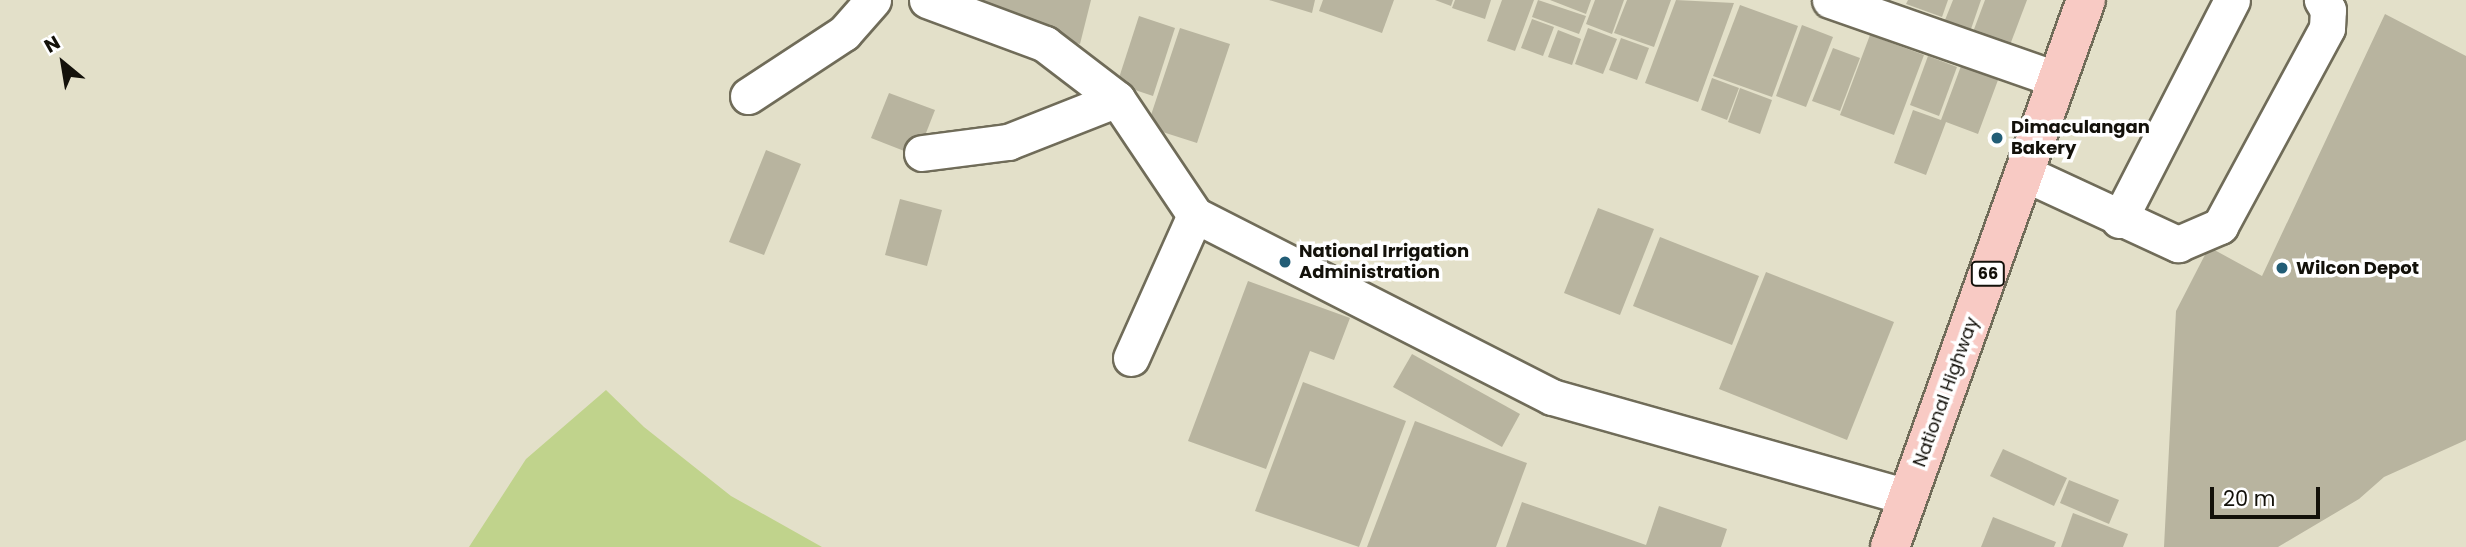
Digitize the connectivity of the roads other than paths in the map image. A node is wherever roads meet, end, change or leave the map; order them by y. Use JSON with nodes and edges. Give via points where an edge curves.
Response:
{"nodes":[{"id":1,"x":873,"y":0,"type":"edge"},
{"id":2,"x":927,"y":0,"type":"edge"},
{"id":3,"x":1830,"y":0,"type":"edge"},
{"id":4,"x":2086,"y":0,"type":"edge"},
{"id":5,"x":2232,"y":0,"type":"edge"},
{"id":6,"x":2322,"y":0,"type":"edge"},
{"id":7,"x":2056,"y":79,"type":"junction"},
{"id":8,"x":748,"y":96,"type":"dead end"},
{"id":9,"x":1117,"y":99,"type":"junction"},
{"id":10,"x":922,"y":153,"type":"dead end"},
{"id":11,"x":2025,"y":173,"type":"junction"},
{"id":12,"x":1195,"y":215,"type":"junction"},
{"id":13,"x":2119,"y":220,"type":"junction"},
{"id":14,"x":1131,"y":358,"type":"dead end"},
{"id":15,"x":1908,"y":497,"type":"junction"},
{"id":16,"x":1890,"y":547,"type":"edge"}],
"edges":[{"from":1,"to":8,"type":"street","via":[[844,33]]},
{"from":2,"to":9,"type":"street","via":[[1045,44]]},
{"from":3,"to":7,"type":"street"},
{"from":4,"to":7,"type":"main road","name":"National Highway","number":"66"},
{"from":5,"to":13,"type":"street"},
{"from":6,"to":13,"type":"street","via":[[2328,10],[2327,28],[2220,226],[2178,244]]},
{"from":7,"to":11,"type":"main road","name":"National Highway","number":"66"},
{"from":9,"to":10,"type":"street","via":[[1008,142]]},
{"from":9,"to":12,"type":"street"},
{"from":11,"to":13,"type":"street"},
{"from":11,"to":15,"type":"main road","name":"National Highway","number":"66"},
{"from":12,"to":14,"type":"street"},
{"from":12,"to":15,"type":"street","via":[[1552,397]]},
{"from":15,"to":16,"type":"main road","name":"National Highway","number":"66"}]}
